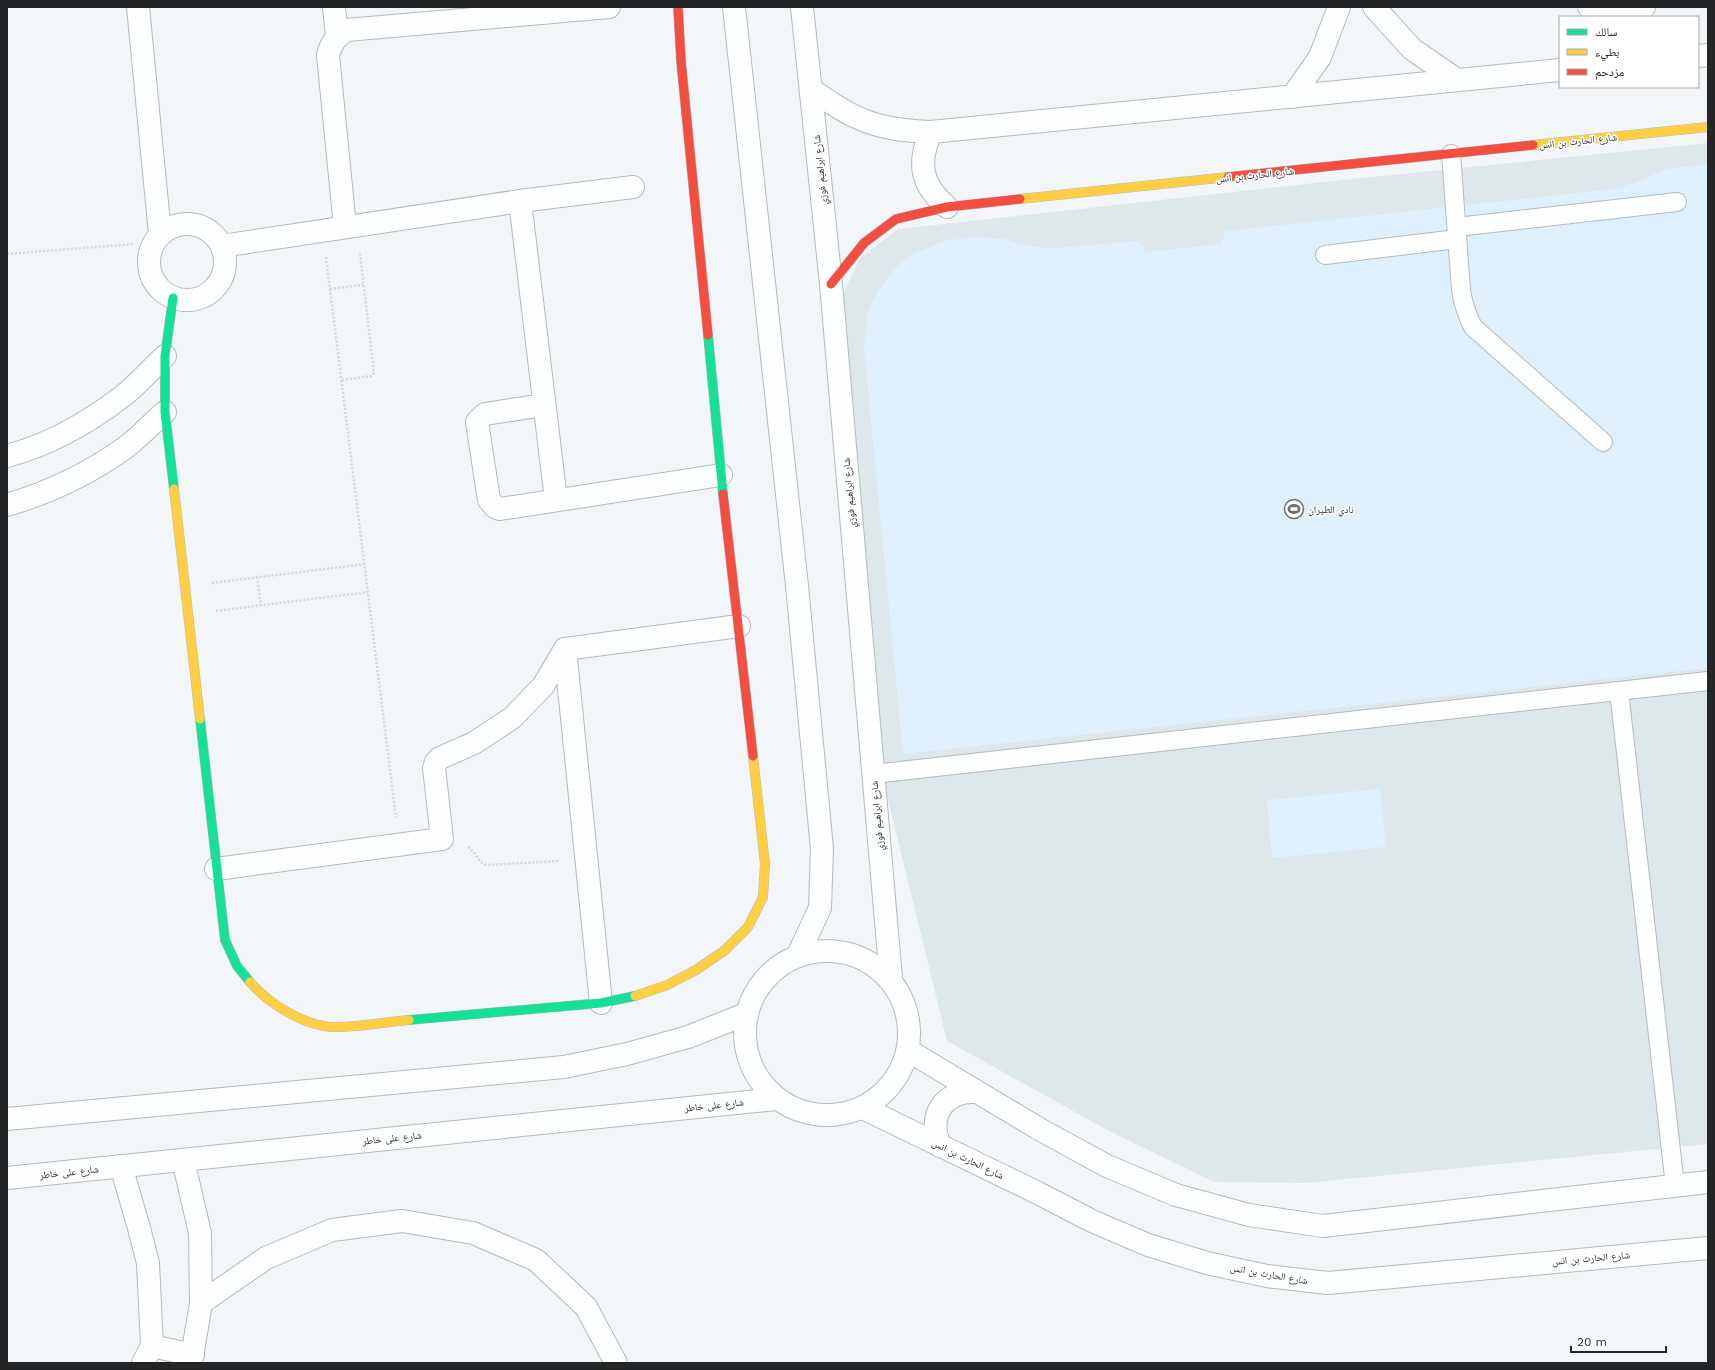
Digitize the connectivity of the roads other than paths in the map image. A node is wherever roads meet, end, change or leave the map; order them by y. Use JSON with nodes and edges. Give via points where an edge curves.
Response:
{"nodes":[{"id":1,"x":138,"y":7,"type":"edge"},
{"id":2,"x":334,"y":7,"type":"edge"},
{"id":3,"x":609,"y":7,"type":"edge"},
{"id":4,"x":678,"y":7,"type":"edge"},
{"id":5,"x":734,"y":7,"type":"edge"},
{"id":6,"x":802,"y":7,"type":"edge"},
{"id":7,"x":1339,"y":7,"type":"edge"},
{"id":8,"x":1374,"y":7,"type":"edge"},
{"id":9,"x":1590,"y":7,"type":"edge"},
{"id":10,"x":1644,"y":7,"type":"edge"},
{"id":11,"x":484,"y":12,"type":"edge"},
{"id":12,"x":337,"y":36,"type":"junction"},
{"id":13,"x":1559,"y":70,"type":"edge"},
{"id":14,"x":1456,"y":80,"type":"junction"},
{"id":15,"x":812,"y":90,"type":"junction"},
{"id":16,"x":1292,"y":97,"type":"junction"},
{"id":17,"x":1708,"y":127,"type":"edge"},
{"id":18,"x":931,"y":132,"type":"junction"},
{"id":19,"x":1451,"y":154,"type":"junction"},
{"id":20,"x":633,"y":187,"type":"dead end"},
{"id":21,"x":520,"y":201,"type":"junction"},
{"id":22,"x":1677,"y":202,"type":"dead end"},
{"id":23,"x":947,"y":207,"type":"junction"},
{"id":24,"x":351,"y":227,"type":"junction"},
{"id":25,"x":1457,"y":233,"type":"junction"},
{"id":26,"x":156,"y":238,"type":"junction"},
{"id":27,"x":222,"y":246,"type":"junction"},
{"id":28,"x":1325,"y":255,"type":"dead end"},
{"id":29,"x":831,"y":284,"type":"junction"},
{"id":30,"x":173,"y":298,"type":"junction"},
{"id":31,"x":165,"y":356,"type":"junction"},
{"id":32,"x":544,"y":405,"type":"junction"},
{"id":33,"x":165,"y":412,"type":"junction"},
{"id":34,"x":1603,"y":442,"type":"dead end"},
{"id":35,"x":7,"y":456,"type":"edge"},
{"id":36,"x":721,"y":475,"type":"junction"},
{"id":37,"x":556,"y":500,"type":"junction"},
{"id":38,"x":7,"y":505,"type":"edge"},
{"id":39,"x":739,"y":626,"type":"junction"},
{"id":40,"x":565,"y":649,"type":"junction"},
{"id":41,"x":1708,"y":682,"type":"edge"},
{"id":42,"x":1620,"y":691,"type":"junction"},
{"id":43,"x":873,"y":774,"type":"junction"},
{"id":44,"x":216,"y":869,"type":"junction"},
{"id":45,"x":798,"y":955,"type":"junction"},
{"id":46,"x":891,"y":979,"type":"junction"},
{"id":47,"x":601,"y":1003,"type":"junction"},
{"id":48,"x":746,"y":1014,"type":"junction"},
{"id":49,"x":909,"y":1051,"type":"junction"},
{"id":50,"x":978,"y":1092,"type":"junction"},
{"id":51,"x":776,"y":1099,"type":"junction"},
{"id":52,"x":863,"y":1108,"type":"junction"},
{"id":53,"x":7,"y":1119,"type":"edge"},
{"id":54,"x":940,"y":1146,"type":"junction"},
{"id":55,"x":183,"y":1160,"type":"junction"},
{"id":56,"x":121,"y":1166,"type":"junction"},
{"id":57,"x":7,"y":1178,"type":"edge"},
{"id":58,"x":1708,"y":1182,"type":"edge"},
{"id":59,"x":1675,"y":1186,"type":"junction"},
{"id":60,"x":1708,"y":1248,"type":"edge"},
{"id":61,"x":201,"y":1304,"type":"junction"},
{"id":62,"x":147,"y":1355,"type":"edge"},
{"id":63,"x":192,"y":1359,"type":"edge"},
{"id":64,"x":616,"y":1363,"type":"edge"}],
"edges":[{"from":1,"to":26,"type":"street"},
{"from":2,"to":12,"type":"street"},
{"from":3,"to":11,"type":"street"},
{"from":4,"to":36,"type":"street"},
{"from":5,"to":45,"type":"street","via":[[822,849],[820,908]]},
{"from":6,"to":15,"type":"street","name":"شارع ابراهيم فوزي"},
{"from":7,"to":16,"type":"street","via":[[1320,57]]},
{"from":8,"to":14,"type":"street","via":[[1412,49]]},
{"from":9,"to":10,"type":"street","via":[[1613,12]]},
{"from":11,"to":12,"type":"street","via":[[347,30]]},
{"from":12,"to":24,"type":"street","via":[[330,45],[328,56]]},
{"from":13,"to":14,"type":"street"},
{"from":14,"to":16,"type":"street"},
{"from":15,"to":18,"type":"street","via":[[853,116],[883,127]]},
{"from":15,"to":29,"type":"street","name":"شارع ابراهيم فوزي"},
{"from":16,"to":18,"type":"street"},
{"from":17,"to":19,"type":"street","name":"شارع الحارث بن انس"},
{"from":18,"to":23,"type":"street","via":[[922,159],[924,173],[928,186],[936,198]]},
{"from":19,"to":23,"type":"street","name":"شارع الحارث بن انس"},
{"from":19,"to":25,"type":"lane"},
{"from":20,"to":21,"type":"street"},
{"from":21,"to":24,"type":"street"},
{"from":21,"to":32,"type":"street"},
{"from":22,"to":25,"type":"lane"},
{"from":23,"to":29,"type":"street","name":"شارع الحارث بن انس","via":[[896,219],[864,243]]},
{"from":24,"to":27,"type":"street"},
{"from":25,"to":28,"type":"lane"},
{"from":25,"to":34,"type":"lane","via":[[1462,303],[1473,327]]},
{"from":26,"to":27,"type":"street","via":[[170,227],[182,223],[194,224],[206,228]]},
{"from":26,"to":30,"type":"street","via":[[149,253],[150,275],[155,284]]},
{"from":27,"to":30,"type":"street","via":[[225,268],[215,288],[195,300]]},
{"from":29,"to":43,"type":"street","name":"شارع ابراهيم فوزي"},
{"from":30,"to":31,"type":"street"},
{"from":31,"to":33,"type":"street"},
{"from":31,"to":35,"type":"street","via":[[124,395],[77,428],[25,451]]},
{"from":32,"to":37,"type":"street"},
{"from":32,"to":37,"type":"street","via":[[485,414],[477,422],[489,500],[492,504],[500,509]]},
{"from":33,"to":38,"type":"street","via":[[127,446],[85,474],[39,496]]},
{"from":33,"to":44,"type":"street"},
{"from":36,"to":37,"type":"street"},
{"from":36,"to":39,"type":"street"},
{"from":39,"to":40,"type":"street"},
{"from":39,"to":47,"type":"street","via":[[765,864],[763,898],[748,927],[724,951],[696,970],[667,985],[635,996]]},
{"from":40,"to":44,"type":"street","via":[[543,686],[512,718],[474,743],[436,762],[434,768],[442,839]]},
{"from":40,"to":47,"type":"street"},
{"from":41,"to":42,"type":"lane"},
{"from":42,"to":43,"type":"lane"},
{"from":42,"to":59,"type":"lane"},
{"from":43,"to":46,"type":"street","name":"شارع ابراهيم فوزي"},
{"from":44,"to":47,"type":"street","via":[[224,940],[237,966],[256,989],[279,1008],[305,1021],[334,1027]]},
{"from":45,"to":46,"type":"street","via":[[832,950],[864,959]]},
{"from":45,"to":48,"type":"street","via":[[774,969],[756,990]]},
{"from":46,"to":49,"type":"street","via":[[908,1013]]},
{"from":48,"to":51,"type":"street","via":[[744,1038],[749,1061],[760,1082]]},
{"from":48,"to":53,"type":"street","via":[[681,1039],[627,1054],[564,1067]]},
{"from":49,"to":50,"type":"street"},
{"from":49,"to":52,"type":"street","via":[[899,1075],[884,1094]]},
{"from":50,"to":54,"type":"street","via":[[958,1094],[942,1105],[935,1124]]},
{"from":50,"to":59,"type":"street","via":[[1107,1166],[1176,1195],[1249,1214],[1323,1226]]},
{"from":51,"to":52,"type":"street","via":[[803,1112],[833,1116]]},
{"from":51,"to":55,"type":"street","name":"شارع على خاطر"},
{"from":52,"to":54,"type":"street","name":"شارع الحارث بن انس"},
{"from":54,"to":60,"type":"street","name":"شارع الحارث بن انس","via":[[1092,1222],[1148,1245],[1207,1263],[1267,1276],[1328,1283]]},
{"from":55,"to":56,"type":"street","name":"شارع على خاطر"},
{"from":55,"to":61,"type":"street","via":[[200,1233]]},
{"from":56,"to":57,"type":"street","name":"شارع على خاطر"},
{"from":56,"to":62,"type":"street","via":[[148,1263]]},
{"from":58,"to":59,"type":"street"},
{"from":61,"to":63,"type":"street"},
{"from":61,"to":64,"type":"street","via":[[266,1258],[332,1230],[402,1221],[473,1233],[536,1260],[586,1307]]},
{"from":62,"to":63,"type":"street"}]}
